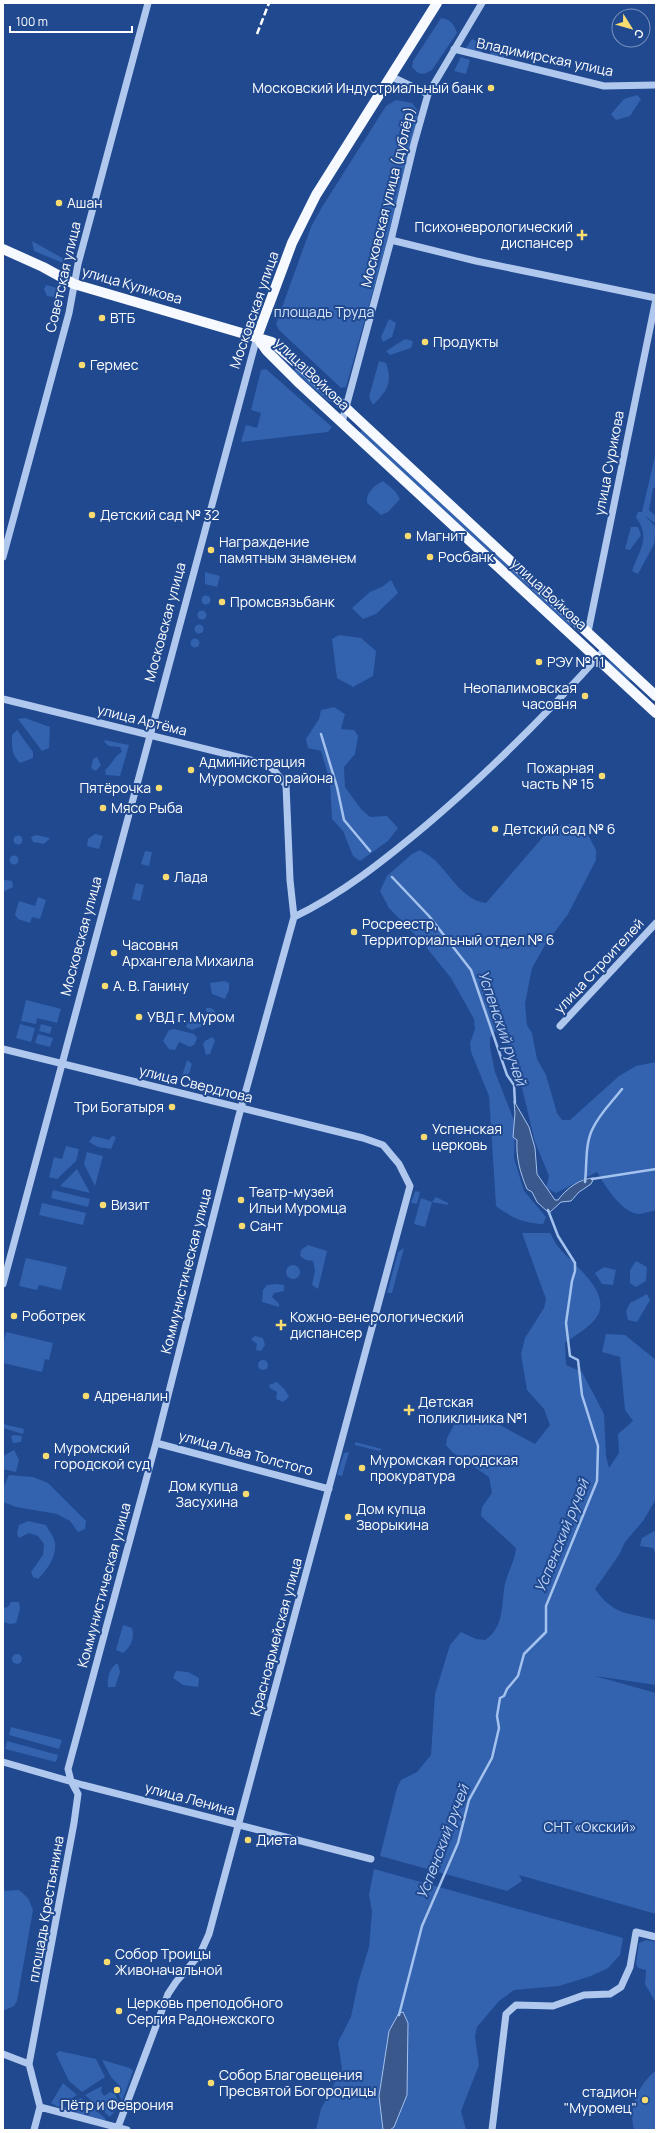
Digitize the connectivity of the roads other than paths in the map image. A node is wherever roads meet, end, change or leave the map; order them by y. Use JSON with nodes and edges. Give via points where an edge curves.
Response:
{"nodes":[{"id":1,"x":148,"y":3,"type":"edge"},
{"id":2,"x":437,"y":3,"type":"edge"},
{"id":3,"x":482,"y":3,"type":"edge"},
{"id":4,"x":454,"y":49,"type":"junction"},
{"id":5,"x":390,"y":76,"type":"junction"},
{"id":6,"x":656,"y":85,"type":"edge"},
{"id":7,"x":428,"y":94,"type":"junction"},
{"id":8,"x":391,"y":240,"type":"junction"},
{"id":9,"x":3,"y":249,"type":"edge"},
{"id":10,"x":74,"y":284,"type":"junction"},
{"id":11,"x":656,"y":299,"type":"edge"},
{"id":12,"x":257,"y":337,"type":"junction"},
{"id":13,"x":346,"y":408,"type":"junction"},
{"id":14,"x":342,"y":422,"type":"junction"},
{"id":15,"x":3,"y":557,"type":"edge"},
{"id":16,"x":588,"y":632,"type":"junction"},
{"id":17,"x":606,"y":648,"type":"junction"},
{"id":18,"x":597,"y":658,"type":"junction"},
{"id":19,"x":656,"y":696,"type":"edge"},
{"id":20,"x":3,"y":699,"type":"edge"},
{"id":21,"x":656,"y":713,"type":"edge"},
{"id":22,"x":149,"y":735,"type":"junction"},
{"id":23,"x":273,"y":768,"type":"joint"},
{"id":24,"x":294,"y":917,"type":"junction"},
{"id":25,"x":656,"y":923,"type":"edge"},
{"id":26,"x":560,"y":1026,"type":"dead end"},
{"id":27,"x":3,"y":1049,"type":"edge"},
{"id":28,"x":61,"y":1064,"type":"junction"},
{"id":29,"x":241,"y":1108,"type":"junction"},
{"id":30,"x":383,"y":1145,"type":"joint"},
{"id":31,"x":3,"y":1284,"type":"edge"},
{"id":32,"x":156,"y":1442,"type":"junction"},
{"id":33,"x":329,"y":1489,"type":"junction"},
{"id":34,"x":3,"y":1762,"type":"edge"},
{"id":35,"x":71,"y":1781,"type":"junction"},
{"id":36,"x":239,"y":1826,"type":"junction"},
{"id":37,"x":371,"y":1859,"type":"dead end"},
{"id":38,"x":656,"y":1937,"type":"edge"},
{"id":39,"x":3,"y":2054,"type":"edge"},
{"id":40,"x":29,"y":2064,"type":"junction"},
{"id":41,"x":40,"y":2107,"type":"junction"},
{"id":42,"x":118,"y":2127,"type":"junction"},
{"id":43,"x":34,"y":2130,"type":"edge"},
{"id":44,"x":127,"y":2130,"type":"edge"},
{"id":45,"x":492,"y":2130,"type":"edge"}],
"edges":[{"from":1,"to":10,"type":"street","name":"Советская улица"},
{"from":2,"to":5,"type":"main road","name":"Московская улица"},
{"from":3,"to":4,"type":"street","name":"Московская улица (дублёр)"},
{"from":4,"to":6,"type":"street","name":"Владимирская улица","via":[[604,86]]},
{"from":4,"to":7,"type":"street","name":"Московская улица (дублёр)"},
{"from":5,"to":7,"type":"street","name":"Московская улица (дублёр)"},
{"from":5,"to":12,"type":"main road","name":"Московская улица","via":[[316,194],[292,243]]},
{"from":7,"to":8,"type":"street","name":"Московская улица (дублёр)"},
{"from":8,"to":11,"type":"street","via":[[476,261]]},
{"from":8,"to":13,"type":"street","name":"Московская улица (дублёр)"},
{"from":9,"to":10,"type":"main road","name":"улица Куликова"},
{"from":10,"to":12,"type":"main road","name":"улица Куликова"},
{"from":10,"to":15,"type":"street","name":"Советская улица","via":[[69,313]]},
{"from":11,"to":16,"type":"street","name":"улица Сурикова"},
{"from":12,"to":13,"type":"main road","name":"улица Войкова","via":[[272,342]]},
{"from":12,"to":14,"type":"main road","name":"улица Войкова","via":[[267,351]]},
{"from":12,"to":22,"type":"street","name":"Московская улица"},
{"from":13,"to":14,"type":"street","name":"Московская улица (дублёр)"},
{"from":13,"to":16,"type":"main road","name":"улица Войкова"},
{"from":14,"to":18,"type":"main road","name":"улица Войкова"},
{"from":16,"to":17,"type":"main road","name":"улица Войкова"},
{"from":17,"to":18,"type":"street"},
{"from":17,"to":19,"type":"main road","name":"улица Войкова"},
{"from":18,"to":21,"type":"main road","name":"улица Войкова"},
{"from":18,"to":24,"type":"street","via":[[533,725],[453,802],[354,882],[321,904]]},
{"from":20,"to":22,"type":"street","name":"улица Артёма"},
{"from":22,"to":23,"type":"street","name":"улица Артёма","via":[[263,763]]},
{"from":22,"to":28,"type":"street","name":"Московская улица"},
{"from":23,"to":24,"type":"street","name":"Коммунистическая улица","via":[[286,785]]},
{"from":24,"to":29,"type":"street","name":"Коммунистическая улица"},
{"from":25,"to":26,"type":"street","name":"улица Строителей"},
{"from":27,"to":28,"type":"street","name":"улица Свердлова"},
{"from":28,"to":29,"type":"street","name":"улица Свердлова"},
{"from":28,"to":31,"type":"street","name":"Московская улица"},
{"from":29,"to":30,"type":"street","name":"улица Свердлова"},
{"from":29,"to":32,"type":"street","name":"Коммунистическая улица"},
{"from":30,"to":33,"type":"street","name":"Красноармейская улица","via":[[399,1164],[410,1186]]},
{"from":32,"to":33,"type":"street","name":"улица Льва Толстого"},
{"from":32,"to":35,"type":"street","name":"Коммунистическая улица","via":[[68,1769]]},
{"from":33,"to":36,"type":"street","name":"Красноармейская улица"},
{"from":34,"to":35,"type":"street","name":"улица Ленина"},
{"from":35,"to":36,"type":"street","name":"улица Ленина"},
{"from":35,"to":40,"type":"street","name":"площадь Крестьянина","via":[[78,1794],[74,1823]]},
{"from":36,"to":37,"type":"street","name":"улица Ленина"},
{"from":36,"to":42,"type":"street","name":"Красноармейская улица","via":[[209,1934],[200,1954],[168,1994]]},
{"from":38,"to":45,"type":"street","via":[[636,1932],[630,1967],[621,1987],[610,1994],[584,1996],[553,2006],[516,2005],[506,2014]]},
{"from":39,"to":40,"type":"street"},
{"from":40,"to":41,"type":"street"},
{"from":41,"to":42,"type":"street"},
{"from":41,"to":43,"type":"street"},
{"from":42,"to":44,"type":"street"}]}
